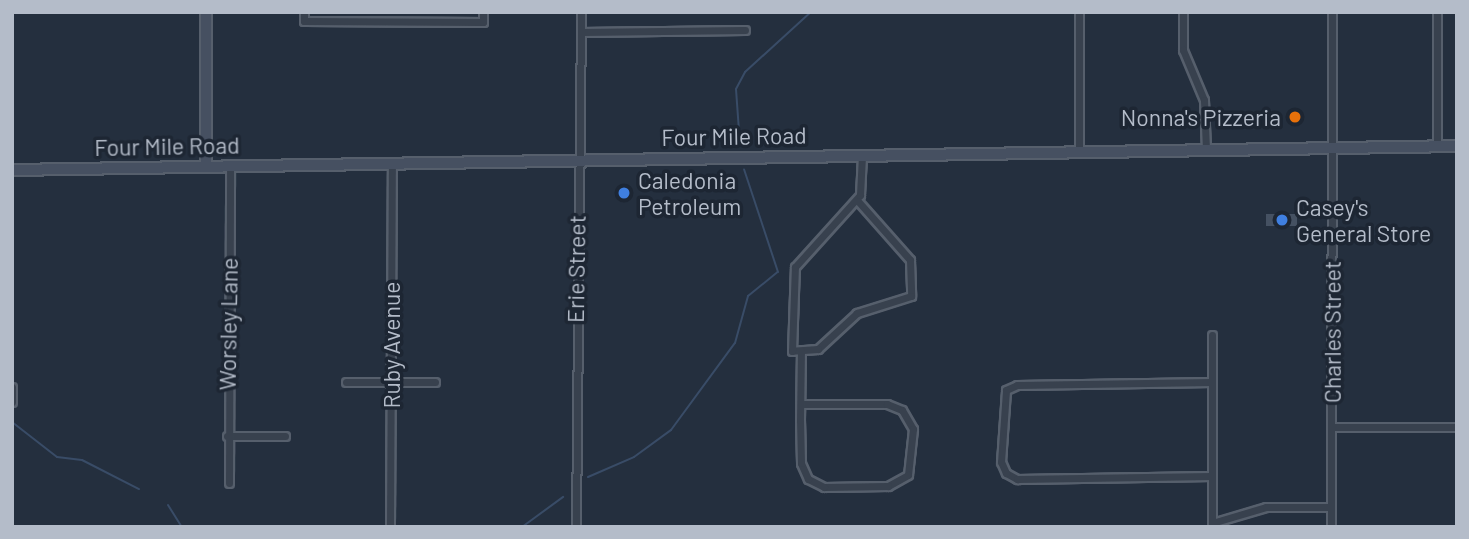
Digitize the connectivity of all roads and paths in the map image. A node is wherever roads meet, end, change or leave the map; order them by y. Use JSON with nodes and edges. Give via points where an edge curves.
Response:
{"nodes":[{"id":1,"x":206,"y":12,"type":"edge"},
{"id":2,"x":393,"y":12,"type":"edge"},
{"id":3,"x":482,"y":12,"type":"edge"},
{"id":4,"x":581,"y":12,"type":"edge"},
{"id":5,"x":1079,"y":12,"type":"edge"},
{"id":6,"x":1183,"y":12,"type":"edge"},
{"id":7,"x":1332,"y":12,"type":"edge"},
{"id":8,"x":1437,"y":12,"type":"edge"},
{"id":9,"x":304,"y":17,"type":"edge"},
{"id":10,"x":393,"y":21,"type":"junction"},
{"id":11,"x":745,"y":30,"type":"dead end"},
{"id":12,"x":581,"y":32,"type":"junction"},
{"id":13,"x":1437,"y":146,"type":"junction"},
{"id":14,"x":1457,"y":146,"type":"edge"},
{"id":15,"x":1333,"y":147,"type":"junction"},
{"id":16,"x":1206,"y":149,"type":"junction"},
{"id":17,"x":1079,"y":151,"type":"junction"},
{"id":18,"x":862,"y":155,"type":"junction"},
{"id":19,"x":578,"y":160,"type":"junction"},
{"id":20,"x":392,"y":163,"type":"junction"},
{"id":21,"x":230,"y":166,"type":"junction"},
{"id":22,"x":206,"y":167,"type":"junction"},
{"id":23,"x":12,"y":170,"type":"edge"},
{"id":24,"x":857,"y":200,"type":"junction"},
{"id":25,"x":1212,"y":335,"type":"dead end"},
{"id":26,"x":801,"y":351,"type":"junction"},
{"id":27,"x":346,"y":382,"type":"dead end"},
{"id":28,"x":391,"y":382,"type":"junction"},
{"id":29,"x":435,"y":382,"type":"dead end"},
{"id":30,"x":1212,"y":382,"type":"junction"},
{"id":31,"x":12,"y":387,"type":"edge"},
{"id":32,"x":12,"y":402,"type":"edge"},
{"id":33,"x":800,"y":404,"type":"junction"},
{"id":34,"x":1457,"y":427,"type":"edge"},
{"id":35,"x":1331,"y":428,"type":"junction"},
{"id":36,"x":226,"y":436,"type":"junction"},
{"id":37,"x":285,"y":436,"type":"dead end"},
{"id":38,"x":1212,"y":476,"type":"junction"},
{"id":39,"x":229,"y":482,"type":"dead end"},
{"id":40,"x":1331,"y":507,"type":"junction"},
{"id":41,"x":1212,"y":525,"type":"edge"},
{"id":42,"x":390,"y":527,"type":"edge"},
{"id":43,"x":576,"y":527,"type":"edge"},
{"id":44,"x":1331,"y":527,"type":"edge"}],
"edges":[{"from":1,"to":22,"type":"main road"},
{"from":2,"to":10,"type":"street"},
{"from":3,"to":10,"type":"street","via":[[482,22]]},
{"from":4,"to":12,"type":"street","name":"Erie Street"},
{"from":5,"to":17,"type":"street"},
{"from":6,"to":16,"type":"street","via":[[1183,50],[1204,100]]},
{"from":7,"to":15,"type":"street","name":"Charles Street"},
{"from":8,"to":13,"type":"street"},
{"from":9,"to":10,"type":"street"},
{"from":11,"to":12,"type":"street"},
{"from":12,"to":19,"type":"street","name":"Erie Street"},
{"from":13,"to":14,"type":"main road","name":"Four Mile Road"},
{"from":13,"to":15,"type":"main road","name":"Four Mile Road"},
{"from":15,"to":16,"type":"main road","name":"Four Mile Road"},
{"from":15,"to":35,"type":"street","name":"Charles Street"},
{"from":16,"to":17,"type":"main road","name":"Four Mile Road"},
{"from":17,"to":18,"type":"main road","name":"Four Mile Road"},
{"from":18,"to":19,"type":"main road","name":"Four Mile Road"},
{"from":18,"to":24,"type":"street"},
{"from":19,"to":20,"type":"main road","name":"Four Mile Road"},
{"from":19,"to":43,"type":"street","name":"Erie Street"},
{"from":20,"to":21,"type":"main road","name":"Four Mile Road"},
{"from":20,"to":28,"type":"street","name":"Ruby Avenue"},
{"from":21,"to":22,"type":"main road","name":"Four Mile Road"},
{"from":21,"to":36,"type":"street","name":"Worsley Lane"},
{"from":22,"to":23,"type":"main road","name":"Four Mile Road"},
{"from":24,"to":26,"type":"street","via":[[794,267],[792,351]]},
{"from":24,"to":26,"type":"street","via":[[910,260],[913,280],[908,300],[857,313],[818,349]]},
{"from":25,"to":30,"type":"street"},
{"from":26,"to":33,"type":"street"},
{"from":27,"to":28,"type":"street"},
{"from":28,"to":29,"type":"street"},
{"from":28,"to":42,"type":"street","name":"Ruby Avenue"},
{"from":30,"to":38,"type":"street"},
{"from":30,"to":38,"type":"street","via":[[1003,387],[1001,450],[1003,476],[1017,479]]},
{"from":31,"to":32,"type":"street"},
{"from":33,"to":33,"type":"street","via":[[800,463],[813,483],[888,486],[911,470],[913,429],[902,410],[887,404]]},
{"from":34,"to":35,"type":"street"},
{"from":35,"to":40,"type":"street","name":"Charles Street"},
{"from":36,"to":37,"type":"street"},
{"from":36,"to":39,"type":"street","name":"Worsley Lane"},
{"from":38,"to":41,"type":"street"},
{"from":40,"to":41,"type":"street","via":[[1266,507]]},
{"from":40,"to":44,"type":"street","name":"Charles Street"}]}
